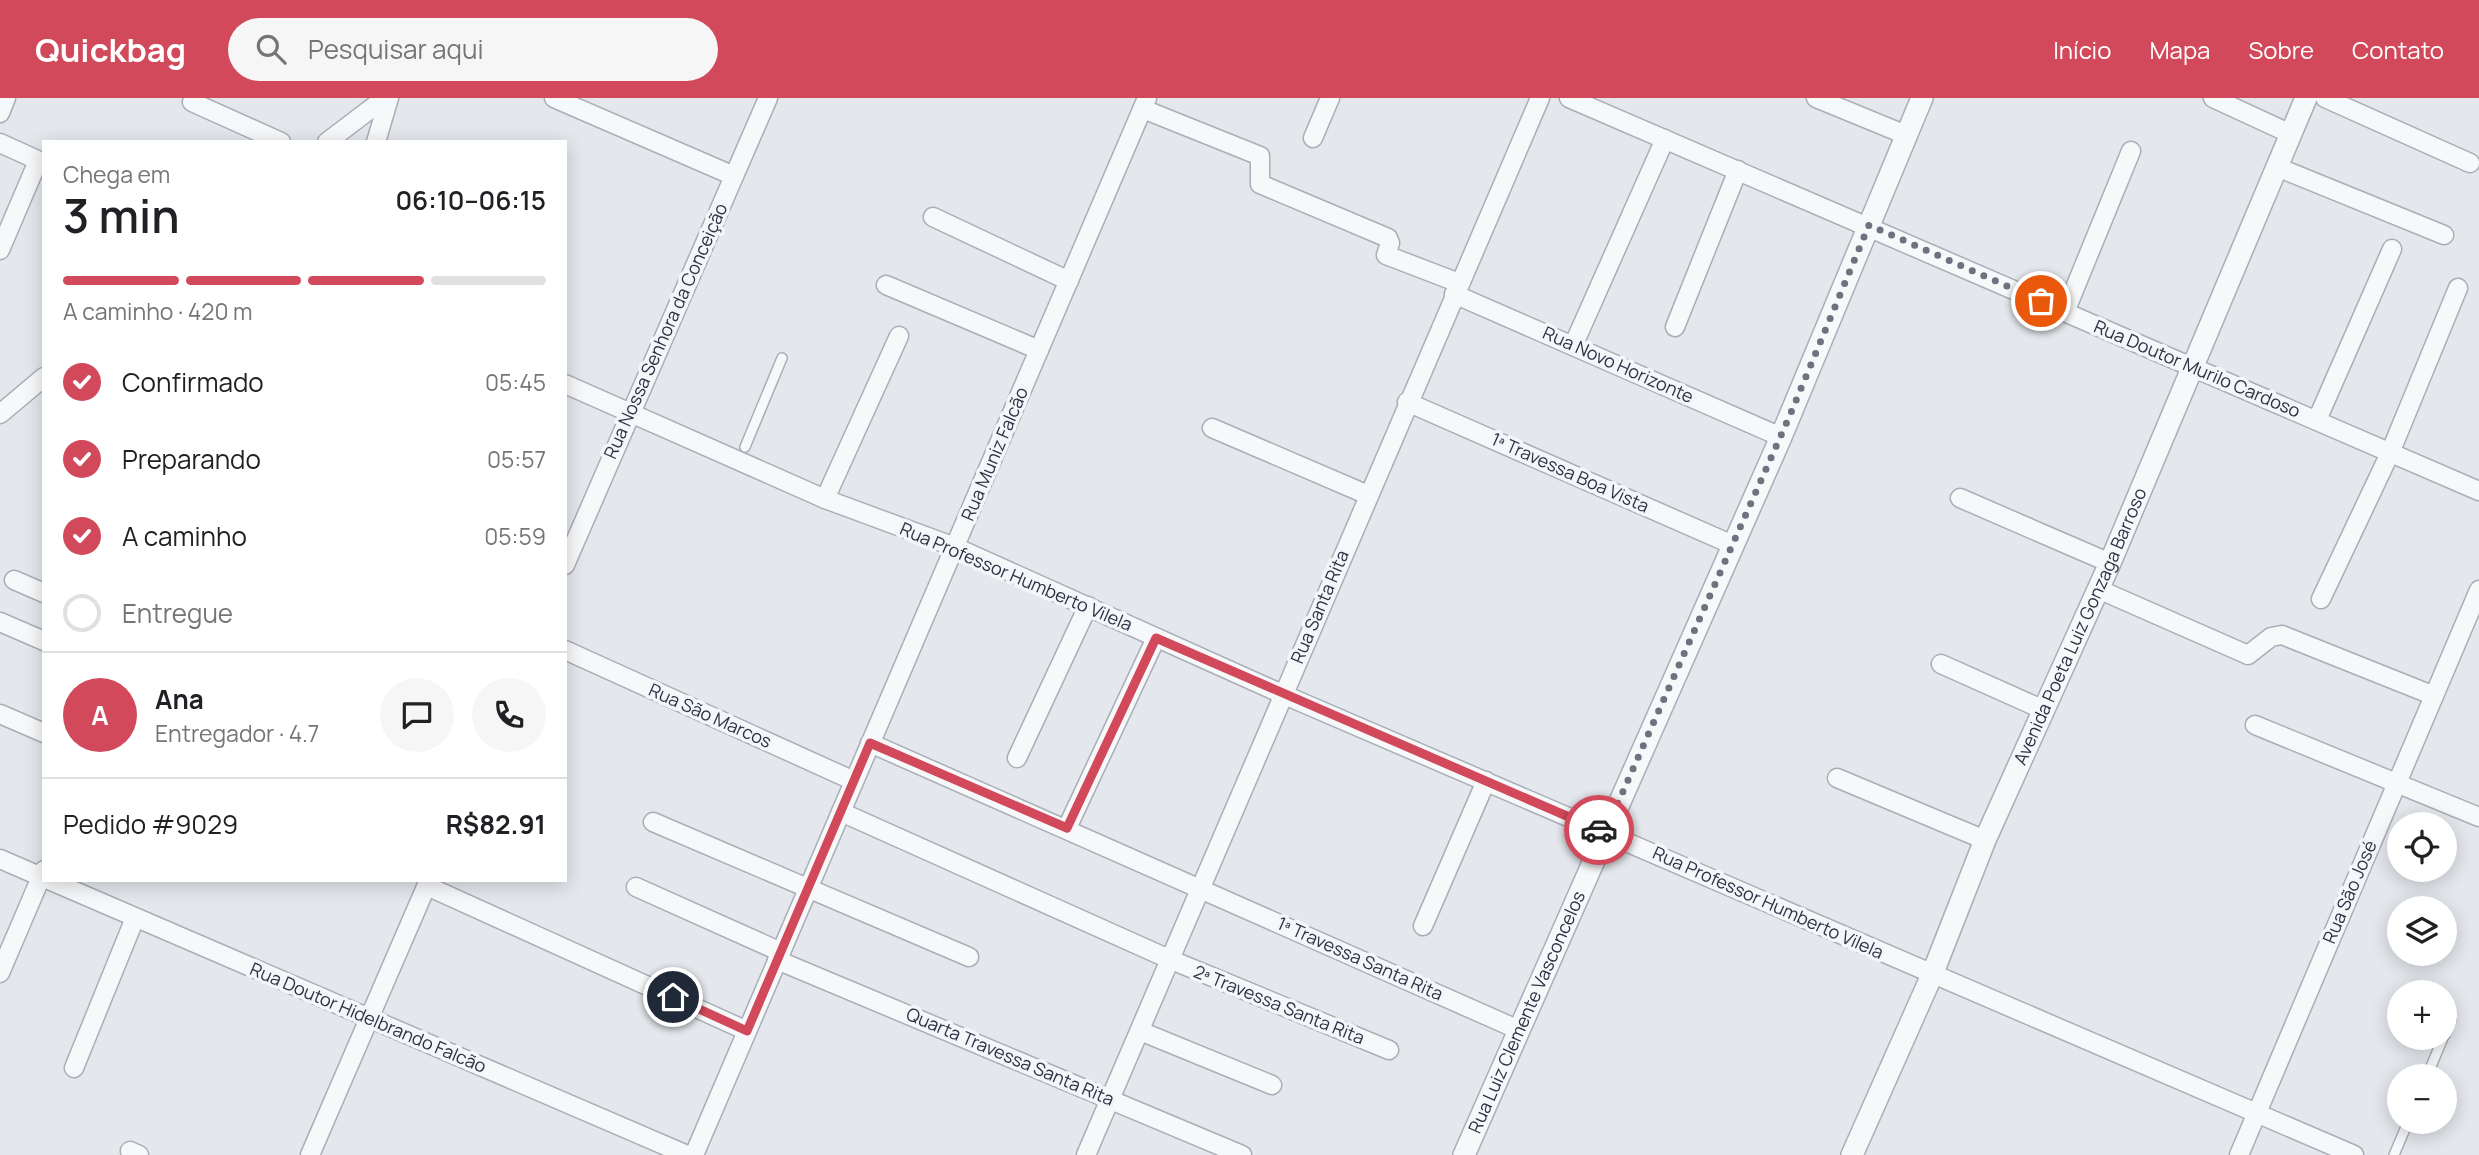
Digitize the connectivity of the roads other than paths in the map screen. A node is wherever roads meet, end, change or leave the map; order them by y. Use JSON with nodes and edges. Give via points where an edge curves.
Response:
{"nodes":[{"id":1,"x":6,"y":98,"type":"edge"},
{"id":2,"x":387,"y":98,"type":"edge"},
{"id":3,"x":554,"y":98,"type":"edge"},
{"id":4,"x":768,"y":98,"type":"edge"},
{"id":5,"x":1330,"y":98,"type":"edge"},
{"id":6,"x":1540,"y":98,"type":"edge"},
{"id":7,"x":1569,"y":98,"type":"edge"},
{"id":8,"x":1816,"y":98,"type":"edge"},
{"id":9,"x":1922,"y":98,"type":"edge"},
{"id":10,"x":2213,"y":98,"type":"edge"},
{"id":11,"x":2306,"y":98,"type":"edge"},
{"id":12,"x":2325,"y":98,"type":"edge"},
{"id":13,"x":192,"y":102,"type":"dead end"},
{"id":14,"x":1145,"y":103,"type":"edge"},
{"id":15,"x":0,"y":113,"type":"edge"},
{"id":16,"x":2291,"y":134,"type":"junction"},
{"id":17,"x":1906,"y":135,"type":"junction"},
{"id":18,"x":1312,"y":138,"type":"dead end"},
{"id":19,"x":1665,"y":139,"type":"junction"},
{"id":20,"x":277,"y":140,"type":"edge"},
{"id":21,"x":330,"y":140,"type":"edge"},
{"id":22,"x":376,"y":140,"type":"edge"},
{"id":23,"x":0,"y":144,"type":"edge"},
{"id":24,"x":2131,"y":151,"type":"dead end"},
{"id":25,"x":41,"y":162,"type":"edge"},
{"id":26,"x":2470,"y":163,"type":"dead end"},
{"id":27,"x":2277,"y":167,"type":"junction"},
{"id":28,"x":1738,"y":170,"type":"junction"},
{"id":29,"x":734,"y":176,"type":"junction"},
{"id":30,"x":933,"y":218,"type":"dead end"},
{"id":31,"x":1869,"y":225,"type":"junction"},
{"id":32,"x":2444,"y":235,"type":"dead end"},
{"id":33,"x":2392,"y":249,"type":"dead end"},
{"id":34,"x":0,"y":250,"type":"edge"},
{"id":35,"x":1069,"y":281,"type":"junction"},
{"id":36,"x":886,"y":285,"type":"dead end"},
{"id":37,"x":2458,"y":288,"type":"dead end"},
{"id":38,"x":1457,"y":289,"type":"junction"},
{"id":39,"x":2065,"y":312,"type":"junction"},
{"id":40,"x":1675,"y":327,"type":"dead end"},
{"id":41,"x":899,"y":336,"type":"dead end"},
{"id":42,"x":1573,"y":346,"type":"junction"},
{"id":43,"x":1039,"y":350,"type":"junction"},
{"id":44,"x":782,"y":358,"type":"dead end"},
{"id":45,"x":2193,"y":367,"type":"junction"},
{"id":46,"x":40,"y":385,"type":"edge"},
{"id":47,"x":567,"y":385,"type":"edge"},
{"id":48,"x":1407,"y":402,"type":"junction"},
{"id":49,"x":0,"y":414,"type":"edge"},
{"id":50,"x":629,"y":414,"type":"junction"},
{"id":51,"x":2317,"y":420,"type":"junction"},
{"id":52,"x":1212,"y":428,"type":"dead end"},
{"id":53,"x":1781,"y":437,"type":"junction"},
{"id":54,"x":2390,"y":453,"type":"junction"},
{"id":55,"x":742,"y":454,"type":"junction"},
{"id":56,"x":2479,"y":491,"type":"edge"},
{"id":57,"x":1368,"y":495,"type":"junction"},
{"id":58,"x":1960,"y":498,"type":"dead end"},
{"id":59,"x":825,"y":499,"type":"junction"},
{"id":60,"x":1733,"y":545,"type":"junction"},
{"id":61,"x":955,"y":547,"type":"junction"},
{"id":62,"x":567,"y":560,"type":"edge"},
{"id":63,"x":2110,"y":563,"type":"junction"},
{"id":64,"x":14,"y":580,"type":"dead end"},
{"id":65,"x":2098,"y":589,"type":"junction"},
{"id":66,"x":2479,"y":590,"type":"edge"},
{"id":67,"x":42,"y":592,"type":"edge"},
{"id":68,"x":2321,"y":599,"type":"dead end"},
{"id":69,"x":1088,"y":606,"type":"junction"},
{"id":70,"x":2474,"y":616,"type":"edge"},
{"id":71,"x":0,"y":622,"type":"edge"},
{"id":72,"x":1156,"y":638,"type":"junction"},
{"id":73,"x":42,"y":640,"type":"edge"},
{"id":74,"x":567,"y":651,"type":"edge"},
{"id":75,"x":1941,"y":664,"type":"dead end"},
{"id":76,"x":1282,"y":694,"type":"junction"},
{"id":77,"x":2432,"y":695,"type":"junction"},
{"id":78,"x":2044,"y":710,"type":"junction"},
{"id":79,"x":0,"y":714,"type":"edge"},
{"id":80,"x":2255,"y":725,"type":"dead end"},
{"id":81,"x":42,"y":732,"type":"edge"},
{"id":82,"x":870,"y":743,"type":"junction"},
{"id":83,"x":1017,"y":758,"type":"dead end"},
{"id":84,"x":1837,"y":778,"type":"dead end"},
{"id":85,"x":854,"y":781,"type":"junction"},
{"id":86,"x":1486,"y":781,"type":"junction"},
{"id":87,"x":2396,"y":782,"type":"junction"},
{"id":88,"x":841,"y":812,"type":"junction"},
{"id":89,"x":2479,"y":817,"type":"edge"},
{"id":90,"x":653,"y":822,"type":"dead end"},
{"id":91,"x":1067,"y":828,"type":"junction"},
{"id":92,"x":1605,"y":832,"type":"junction"},
{"id":93,"x":1984,"y":839,"type":"junction"},
{"id":94,"x":0,"y":859,"type":"edge"},
{"id":95,"x":42,"y":875,"type":"edge"},
{"id":96,"x":42,"y":880,"type":"edge"},
{"id":97,"x":55,"y":882,"type":"edge"},
{"id":98,"x":428,"y":883,"type":"edge"},
{"id":99,"x":809,"y":886,"type":"junction"},
{"id":100,"x":636,"y":887,"type":"dead end"},
{"id":101,"x":1200,"y":887,"type":"junction"},
{"id":102,"x":132,"y":926,"type":"junction"},
{"id":103,"x":1423,"y":926,"type":"dead end"},
{"id":104,"x":779,"y":956,"type":"junction"},
{"id":105,"x":969,"y":957,"type":"dead end"},
{"id":106,"x":1169,"y":959,"type":"junction"},
{"id":107,"x":0,"y":972,"type":"edge"},
{"id":108,"x":1933,"y":975,"type":"junction"},
{"id":109,"x":368,"y":1017,"type":"junction"},
{"id":110,"x":1519,"y":1030,"type":"junction"},
{"id":111,"x":747,"y":1031,"type":"junction"},
{"id":112,"x":1140,"y":1031,"type":"junction"},
{"id":113,"x":1389,"y":1050,"type":"dead end"},
{"id":114,"x":74,"y":1068,"type":"dead end"},
{"id":115,"x":1272,"y":1085,"type":"dead end"},
{"id":116,"x":1111,"y":1099,"type":"junction"},
{"id":117,"x":2257,"y":1115,"type":"junction"},
{"id":118,"x":2403,"y":1134,"type":"edge"},
{"id":119,"x":310,"y":1155,"type":"edge"},
{"id":120,"x":687,"y":1155,"type":"edge"},
{"id":121,"x":694,"y":1155,"type":"edge"},
{"id":122,"x":1086,"y":1155,"type":"edge"},
{"id":123,"x":1242,"y":1155,"type":"edge"},
{"id":124,"x":1464,"y":1155,"type":"edge"},
{"id":125,"x":1852,"y":1155,"type":"edge"},
{"id":126,"x":2239,"y":1155,"type":"edge"},
{"id":127,"x":2354,"y":1155,"type":"edge"},
{"id":128,"x":2394,"y":1155,"type":"edge"}],
"edges":[{"from":1,"to":15,"type":"street"},
{"from":2,"to":21,"type":"street"},
{"from":2,"to":22,"type":"street"},
{"from":3,"to":29,"type":"street"},
{"from":4,"to":29,"type":"street","name":"Rua Nossa Senhora da Conceição"},
{"from":5,"to":18,"type":"street"},
{"from":6,"to":38,"type":"street","name":"Rua Santa Rita"},
{"from":7,"to":19,"type":"street","name":"Rua Doutor Murilo Cardoso"},
{"from":8,"to":17,"type":"street"},
{"from":9,"to":17,"type":"street","name":"Rua Luiz Clemente Vasconcelos"},
{"from":10,"to":16,"type":"street"},
{"from":11,"to":16,"type":"street","name":"Avenida Poeta Luiz Gonzaga Barroso"},
{"from":12,"to":26,"type":"street"},
{"from":13,"to":20,"type":"street"},
{"from":14,"to":35,"type":"street","name":"Rua Muniz Falcão"},
{"from":14,"to":38,"type":"street","name":"Rua Novo Horizonte","via":[[1260,156],[1259,184],[1388,238],[1386,255]]},
{"from":16,"to":27,"type":"street","name":"Avenida Poeta Luiz Gonzaga Barroso"},
{"from":17,"to":31,"type":"street","name":"Rua Luiz Clemente Vasconcelos"},
{"from":19,"to":28,"type":"street","name":"Rua Doutor Murilo Cardoso"},
{"from":19,"to":42,"type":"street"},
{"from":23,"to":25,"type":"street"},
{"from":24,"to":39,"type":"street"},
{"from":25,"to":34,"type":"street"},
{"from":27,"to":32,"type":"street"},
{"from":27,"to":45,"type":"street","name":"Avenida Poeta Luiz Gonzaga Barroso"},
{"from":28,"to":31,"type":"street","name":"Rua Doutor Murilo Cardoso"},
{"from":28,"to":40,"type":"street"},
{"from":29,"to":50,"type":"street","name":"Rua Nossa Senhora da Conceição"},
{"from":30,"to":35,"type":"street"},
{"from":31,"to":39,"type":"street","name":"Rua Doutor Murilo Cardoso"},
{"from":31,"to":53,"type":"street","name":"Rua Luiz Clemente Vasconcelos"},
{"from":33,"to":51,"type":"street"},
{"from":35,"to":43,"type":"street","name":"Rua Muniz Falcão"},
{"from":36,"to":43,"type":"street"},
{"from":37,"to":54,"type":"street"},
{"from":38,"to":42,"type":"street","name":"Rua Novo Horizonte"},
{"from":38,"to":48,"type":"street","name":"Rua Santa Rita"},
{"from":39,"to":45,"type":"street","name":"Rua Doutor Murilo Cardoso"},
{"from":41,"to":59,"type":"street"},
{"from":42,"to":53,"type":"street","name":"Rua Novo Horizonte"},
{"from":43,"to":61,"type":"street","name":"Rua Muniz Falcão"},
{"from":44,"to":55,"type":"lane"},
{"from":45,"to":51,"type":"street","name":"Rua Doutor Murilo Cardoso"},
{"from":45,"to":63,"type":"street","name":"Avenida Poeta Luiz Gonzaga Barroso"},
{"from":46,"to":49,"type":"street"},
{"from":47,"to":50,"type":"street","name":"Rua Professor Humberto Vilela"},
{"from":48,"to":57,"type":"street","name":"Rua Santa Rita"},
{"from":48,"to":60,"type":"street","name":"1ª Travessa Boa Vista"},
{"from":50,"to":55,"type":"street","name":"Rua Professor Humberto Vilela"},
{"from":50,"to":62,"type":"street","name":"Rua Nossa Senhora da Conceição"},
{"from":51,"to":54,"type":"street","name":"Rua Doutor Murilo Cardoso"},
{"from":52,"to":57,"type":"street"},
{"from":53,"to":60,"type":"street","name":"Rua Luiz Clemente Vasconcelos"},
{"from":54,"to":56,"type":"street","name":"Rua Doutor Murilo Cardoso"},
{"from":54,"to":68,"type":"street"},
{"from":55,"to":59,"type":"street","name":"Rua Professor Humberto Vilela"},
{"from":57,"to":76,"type":"street","name":"Rua Santa Rita"},
{"from":58,"to":63,"type":"street"},
{"from":59,"to":61,"type":"street","name":"Rua Professor Humberto Vilela"},
{"from":60,"to":92,"type":"street","name":"Rua Luiz Clemente Vasconcelos"},
{"from":61,"to":69,"type":"street","name":"Rua Professor Humberto Vilela"},
{"from":61,"to":82,"type":"street","name":"Rua Muniz Falcão"},
{"from":63,"to":65,"type":"street","name":"Avenida Poeta Luiz Gonzaga Barroso"},
{"from":64,"to":67,"type":"street"},
{"from":65,"to":77,"type":"street","via":[[2248,655],[2271,637],[2282,635]]},
{"from":65,"to":78,"type":"street","name":"Avenida Poeta Luiz Gonzaga Barroso"},
{"from":66,"to":70,"type":"street","name":"Rua São José"},
{"from":69,"to":72,"type":"street","name":"Rua Professor Humberto Vilela"},
{"from":69,"to":83,"type":"street"},
{"from":70,"to":77,"type":"street","name":"Rua São José"},
{"from":71,"to":73,"type":"street"},
{"from":72,"to":76,"type":"street","name":"Rua Professor Humberto Vilela"},
{"from":72,"to":91,"type":"street"},
{"from":74,"to":85,"type":"street","name":"Rua São Marcos"},
{"from":75,"to":78,"type":"street"},
{"from":76,"to":86,"type":"street","name":"Rua Professor Humberto Vilela"},
{"from":76,"to":101,"type":"street","name":"Rua Santa Rita"},
{"from":77,"to":87,"type":"street","name":"Rua São José"},
{"from":78,"to":93,"type":"street","name":"Avenida Poeta Luiz Gonzaga Barroso"},
{"from":79,"to":81,"type":"street"},
{"from":80,"to":87,"type":"street"},
{"from":82,"to":85,"type":"street","name":"Rua Muniz Falcão"},
{"from":82,"to":91,"type":"street","name":"1ª Travessa Santa Rita"},
{"from":84,"to":93,"type":"street"},
{"from":85,"to":88,"type":"street","name":"Rua Muniz Falcão"},
{"from":86,"to":92,"type":"street","name":"Rua Professor Humberto Vilela"},
{"from":86,"to":103,"type":"street"},
{"from":87,"to":89,"type":"street"},
{"from":87,"to":117,"type":"street","name":"Rua São José"},
{"from":88,"to":99,"type":"street","name":"Rua Muniz Falcão"},
{"from":88,"to":106,"type":"street","name":"2ª Travessa Santa Rita"},
{"from":90,"to":99,"type":"street"},
{"from":91,"to":101,"type":"street","name":"1ª Travessa Santa Rita"},
{"from":92,"to":108,"type":"street","name":"Rua Professor Humberto Vilela"},
{"from":92,"to":110,"type":"street","name":"Rua Luiz Clemente Vasconcelos"},
{"from":93,"to":108,"type":"street","name":"Avenida Poeta Luiz Gonzaga Barroso"},
{"from":94,"to":95,"type":"street","name":"Rua Doutor Hidelbrando Falcão"},
{"from":96,"to":107,"type":"street"},
{"from":97,"to":102,"type":"street","name":"Rua Doutor Hidelbrando Falcão"},
{"from":98,"to":109,"type":"street"},
{"from":98,"to":111,"type":"street"},
{"from":99,"to":104,"type":"street","name":"Rua Muniz Falcão"},
{"from":99,"to":105,"type":"street"},
{"from":100,"to":104,"type":"street"},
{"from":101,"to":106,"type":"street","name":"Rua Santa Rita"},
{"from":101,"to":110,"type":"street","name":"1ª Travessa Santa Rita"},
{"from":102,"to":109,"type":"street","name":"Rua Doutor Hidelbrando Falcão"},
{"from":102,"to":114,"type":"street"},
{"from":104,"to":111,"type":"street","name":"Rua Muniz Falcão"},
{"from":104,"to":116,"type":"street","name":"Quarta Travessa Santa Rita"},
{"from":106,"to":112,"type":"street","name":"Rua Santa Rita"},
{"from":106,"to":113,"type":"street","name":"2ª Travessa Santa Rita"},
{"from":108,"to":117,"type":"street","name":"Rua Professor Humberto Vilela"},
{"from":108,"to":125,"type":"street","name":"Avenida Poeta Luiz Gonzaga Barroso"},
{"from":109,"to":119,"type":"street"},
{"from":109,"to":120,"type":"street","name":"Rua Doutor Hidelbrando Falcão"},
{"from":110,"to":124,"type":"street","name":"Rua Luiz Clemente Vasconcelos"},
{"from":111,"to":121,"type":"street","name":"Rua Muniz Falcão"},
{"from":112,"to":115,"type":"street"},
{"from":112,"to":116,"type":"street","name":"Rua Santa Rita"},
{"from":116,"to":122,"type":"street","name":"Rua Santa Rita"},
{"from":116,"to":123,"type":"street","name":"Quarta Travessa Santa Rita"},
{"from":117,"to":126,"type":"street","name":"Rua São José"},
{"from":117,"to":127,"type":"street","name":"Rua Professor Humberto Vilela"},
{"from":118,"to":128,"type":"lane"}]}
